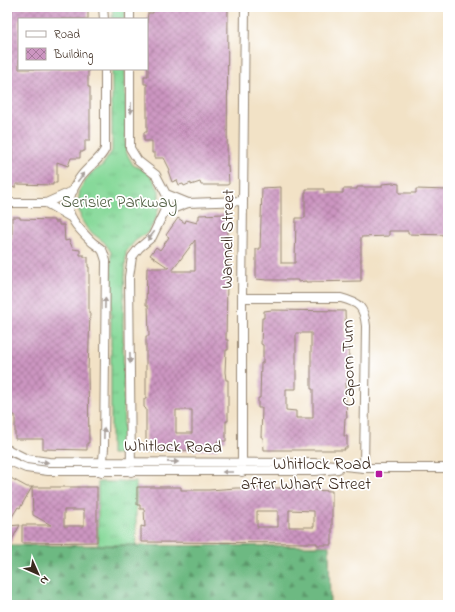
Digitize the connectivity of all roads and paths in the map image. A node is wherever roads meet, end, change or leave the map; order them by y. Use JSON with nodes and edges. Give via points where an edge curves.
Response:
{"nodes":[{"id":1,"x":103,"y":7,"type":"edge"},
{"id":2,"x":130,"y":7,"type":"edge"},
{"id":3,"x":245,"y":7,"type":"edge"},
{"id":4,"x":104,"y":18,"type":"edge"},
{"id":5,"x":130,"y":18,"type":"edge"},
{"id":6,"x":105,"y":70,"type":"edge"},
{"id":7,"x":130,"y":70,"type":"edge"},
{"id":8,"x":72,"y":191,"type":"junction"},
{"id":9,"x":166,"y":198,"type":"junction"},
{"id":10,"x":243,"y":201,"type":"junction"},
{"id":11,"x":7,"y":203,"type":"edge"},
{"id":12,"x":46,"y":203,"type":"junction"},
{"id":13,"x":188,"y":203,"type":"junction"},
{"id":14,"x":164,"y":212,"type":"junction"},
{"id":15,"x":72,"y":218,"type":"junction"},
{"id":16,"x":242,"y":298,"type":"junction"},
{"id":17,"x":7,"y":449,"type":"edge"},
{"id":18,"x":7,"y":460,"type":"edge"},
{"id":19,"x":103,"y":462,"type":"junction"},
{"id":20,"x":131,"y":462,"type":"junction"},
{"id":21,"x":242,"y":467,"type":"junction"},
{"id":22,"x":364,"y":468,"type":"junction"},
{"id":23,"x":444,"y":469,"type":"edge"},
{"id":24,"x":102,"y":472,"type":"junction"},
{"id":25,"x":131,"y":472,"type":"junction"},
{"id":26,"x":448,"y":472,"type":"edge"}],
"edges":[{"from":1,"to":4,"type":"street"},
{"from":2,"to":5,"type":"street"},
{"from":3,"to":10,"type":"street","name":"Wannell Street"},
{"from":8,"to":6,"type":"street","one_way":true,"via":[[80,177],[102,156],[105,149]]},
{"from":7,"to":9,"type":"street","one_way":true,"via":[[130,148],[138,161],[156,175]]},
{"from":8,"to":12,"type":"street"},
{"from":8,"to":15,"type":"street","via":[[68,202]]},
{"from":9,"to":13,"type":"street"},
{"from":9,"to":14,"type":"street"},
{"from":10,"to":13,"type":"street"},
{"from":10,"to":16,"type":"street","name":"Wannell Street"},
{"from":11,"to":12,"type":"street"},
{"from":12,"to":15,"type":"street"},
{"from":13,"to":14,"type":"street"},
{"from":14,"to":20,"type":"street","one_way":true,"via":[[152,237],[132,257],[129,277]]},
{"from":19,"to":15,"type":"street","one_way":true,"via":[[106,261],[102,250],[90,241]]},
{"from":16,"to":21,"type":"street","name":"Wannell Street"},
{"from":16,"to":22,"type":"street","name":"Caporn Turn","via":[[341,298],[360,306],[366,326]]},
{"from":17,"to":19,"type":"street","name":"Whitlock Road","one_way":true,"via":[[39,462]]},
{"from":18,"to":24,"type":"street","name":"Whitlock Road","via":[[37,470]]},
{"from":19,"to":20,"type":"street","name":"Whitlock Road"},
{"from":19,"to":24,"type":"street"},
{"from":20,"to":21,"type":"street","name":"Whitlock Road","one_way":true},
{"from":20,"to":25,"type":"street"},
{"from":21,"to":22,"type":"street","name":"Whitlock Road","via":[[314,464]]},
{"from":21,"to":25,"type":"street","name":"Whitlock Road","one_way":true},
{"from":22,"to":23,"type":"street","name":"Whitlock Road"},
{"from":23,"to":26,"type":"street","name":"Whitlock Road"},
{"from":24,"to":25,"type":"street","name":"Whitlock Road"}]}
